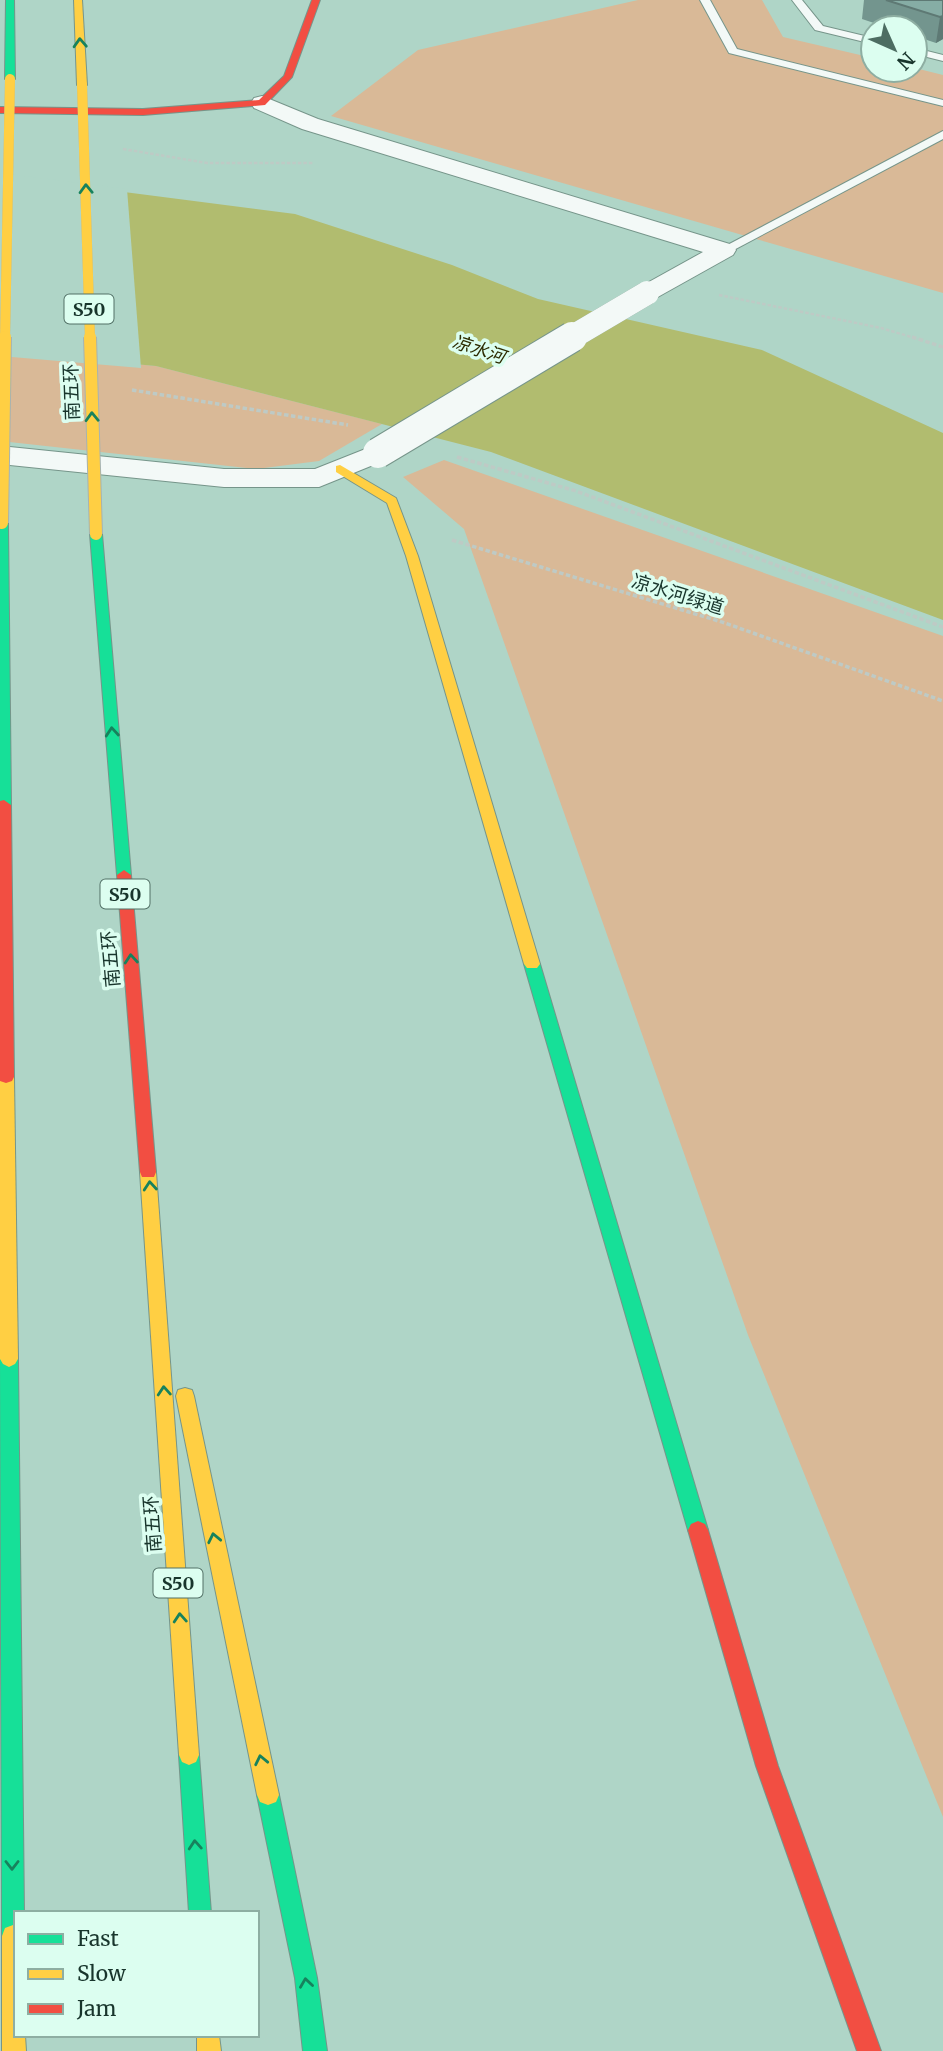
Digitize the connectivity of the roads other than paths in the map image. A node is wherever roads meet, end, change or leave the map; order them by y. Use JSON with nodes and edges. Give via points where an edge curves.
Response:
{"nodes":[{"id":1,"x":10,"y":0,"type":"edge"},
{"id":2,"x":78,"y":0,"type":"edge"},
{"id":3,"x":316,"y":0,"type":"edge"},
{"id":4,"x":705,"y":0,"type":"edge"},
{"id":5,"x":797,"y":0,"type":"edge"},
{"id":6,"x":859,"y":38,"type":"edge"},
{"id":7,"x":262,"y":103,"type":"junction"},
{"id":8,"x":943,"y":103,"type":"edge"},
{"id":9,"x":0,"y":110,"type":"edge"},
{"id":10,"x":943,"y":134,"type":"edge"},
{"id":11,"x":723,"y":250,"type":"junction"},
{"id":12,"x":0,"y":456,"type":"edge"},
{"id":13,"x":340,"y":469,"type":"junction"},
{"id":14,"x":155,"y":1254,"type":"junction"},
{"id":15,"x":200,"y":1911,"type":"edge"},
{"id":16,"x":14,"y":2051,"type":"edge"},
{"id":17,"x":314,"y":2051,"type":"edge"},
{"id":18,"x":869,"y":2051,"type":"edge"}],
"edges":[{"from":1,"to":16,"type":"main road","one_way":true,"bridge":true,"via":[[2,523]]},
{"from":14,"to":2,"type":"main road","name":"南五环","number":"S50","one_way":true,"bridge":true,"via":[[96,534]]},
{"from":3,"to":7,"type":"main road","via":[[288,77]]},
{"from":4,"to":8,"type":"lane","via":[[733,51]]},
{"from":5,"to":6,"type":"lane","via":[[819,28]]},
{"from":7,"to":9,"type":"main road","via":[[143,112]]},
{"from":7,"to":11,"type":"street","via":[[310,124]]},
{"from":10,"to":11,"type":"lane"},
{"from":11,"to":13,"type":"street","bridge":true,"via":[[378,453]]},
{"from":12,"to":13,"type":"street","via":[[224,478],[319,478]]},
{"from":13,"to":18,"type":"main road","via":[[392,501],[767,1766]]},
{"from":15,"to":14,"type":"main road","name":"南五环","number":"S50","one_way":true},
{"from":17,"to":14,"type":"main road","one_way":true,"via":[[306,1978]]}]}
